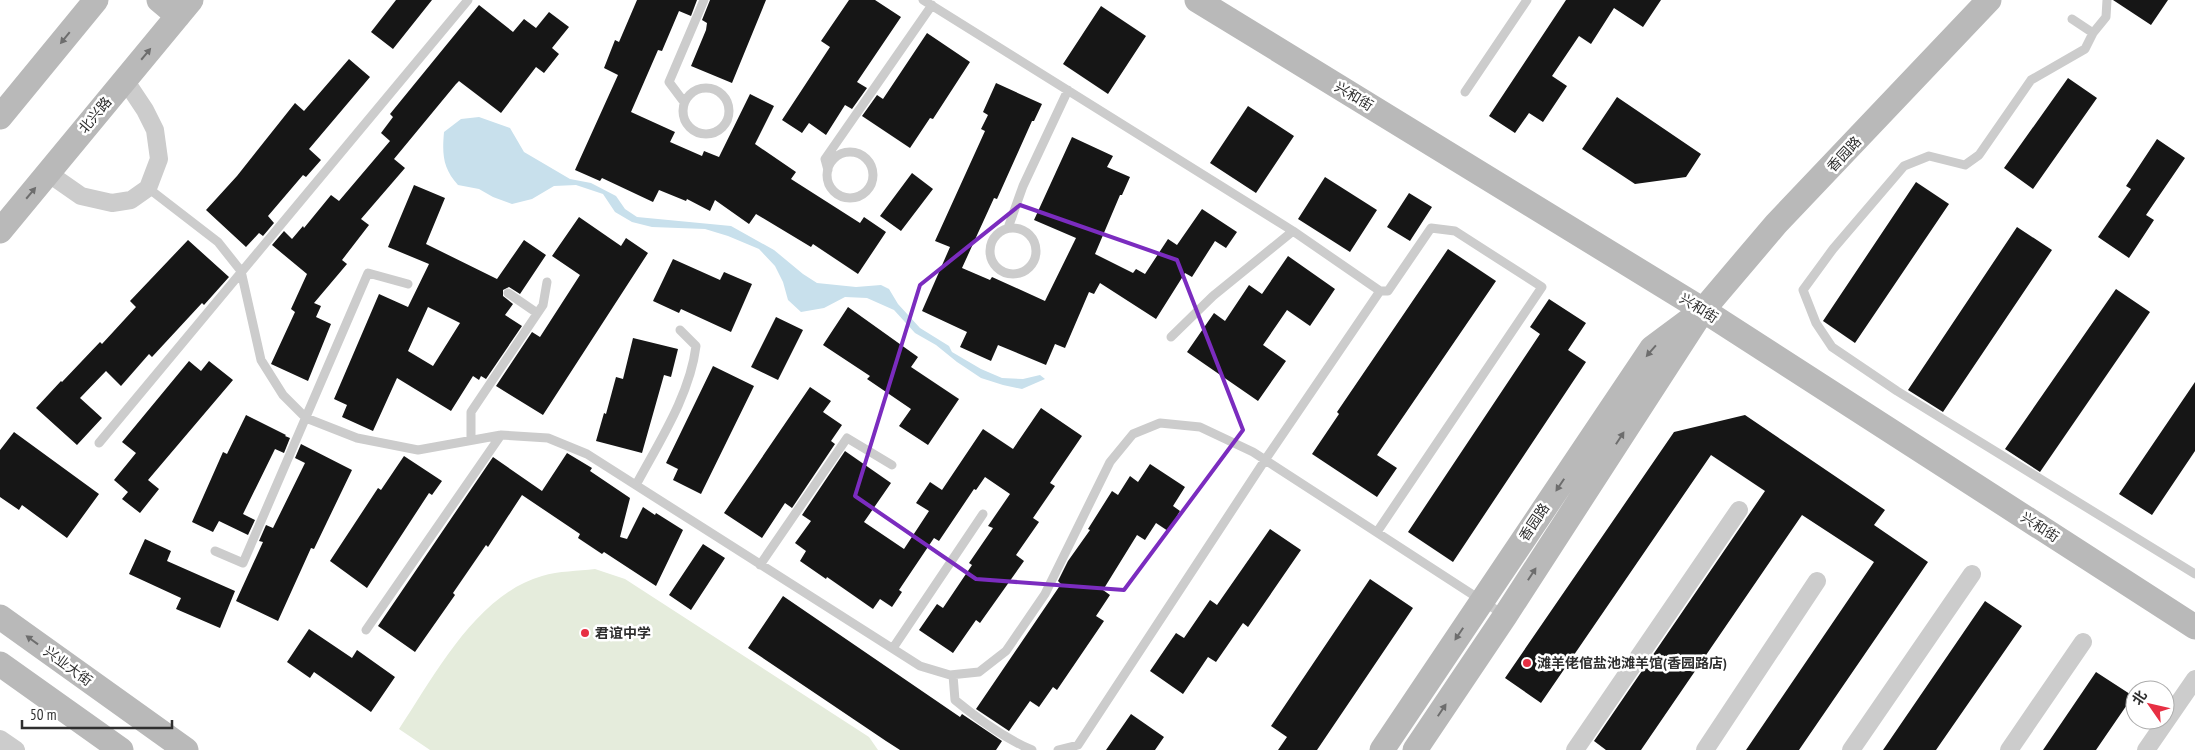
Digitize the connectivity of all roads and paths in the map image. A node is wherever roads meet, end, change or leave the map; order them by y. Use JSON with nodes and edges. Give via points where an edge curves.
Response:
{"nodes":[{"id":1,"x":96,"y":0,"type":"edge"},
{"id":2,"x":468,"y":0,"type":"edge"},
{"id":3,"x":704,"y":0,"type":"edge"},
{"id":4,"x":923,"y":0,"type":"edge"},
{"id":5,"x":1196,"y":0,"type":"edge"},
{"id":6,"x":1527,"y":0,"type":"edge"},
{"id":7,"x":1989,"y":0,"type":"edge"},
{"id":8,"x":2107,"y":0,"type":"edge"},
{"id":9,"x":176,"y":5,"type":"edge"},
{"id":10,"x":932,"y":6,"type":"junction"},
{"id":11,"x":2072,"y":19,"type":"dead end"},
{"id":12,"x":2093,"y":33,"type":"junction"},
{"id":13,"x":125,"y":80,"type":"junction"},
{"id":14,"x":1068,"y":90,"type":"junction"},
{"id":15,"x":1465,"y":92,"type":"dead end"},
{"id":16,"x":684,"y":102,"type":"junction"},
{"id":17,"x":0,"y":117,"type":"edge"},
{"id":18,"x":828,"y":170,"type":"junction"},
{"id":19,"x":48,"y":173,"type":"junction"},
{"id":20,"x":148,"y":188,"type":"junction"},
{"id":21,"x":1008,"y":228,"type":"junction"},
{"id":22,"x":0,"y":231,"type":"edge"},
{"id":23,"x":1292,"y":231,"type":"junction"},
{"id":24,"x":241,"y":271,"type":"junction"},
{"id":25,"x":547,"y":282,"type":"dead end"},
{"id":26,"x":408,"y":284,"type":"dead end"},
{"id":27,"x":1380,"y":291,"type":"junction"},
{"id":28,"x":508,"y":293,"type":"dead end"},
{"id":29,"x":1703,"y":310,"type":"junction"},
{"id":30,"x":537,"y":313,"type":"junction"},
{"id":31,"x":680,"y":330,"type":"dead end"},
{"id":32,"x":1171,"y":337,"type":"dead end"},
{"id":33,"x":306,"y":418,"type":"junction"},
{"id":34,"x":500,"y":436,"type":"junction"},
{"id":35,"x":472,"y":440,"type":"junction"},
{"id":36,"x":99,"y":444,"type":"dead end"},
{"id":37,"x":1265,"y":460,"type":"junction"},
{"id":38,"x":892,"y":465,"type":"dead end"},
{"id":39,"x":636,"y":485,"type":"junction"},
{"id":40,"x":1739,"y":510,"type":"dead end"},
{"id":41,"x":983,"y":514,"type":"dead end"},
{"id":42,"x":1377,"y":532,"type":"junction"},
{"id":43,"x":214,"y":551,"type":"dead end"},
{"id":44,"x":760,"y":565,"type":"junction"},
{"id":45,"x":1972,"y":574,"type":"dead end"},
{"id":46,"x":2195,"y":574,"type":"edge"},
{"id":47,"x":1817,"y":581,"type":"dead end"},
{"id":48,"x":1505,"y":616,"type":"junction"},
{"id":49,"x":0,"y":617,"type":"edge"},
{"id":50,"x":2195,"y":627,"type":"edge"},
{"id":51,"x":366,"y":630,"type":"dead end"},
{"id":52,"x":2083,"y":642,"type":"dead end"},
{"id":53,"x":892,"y":648,"type":"junction"},
{"id":54,"x":0,"y":664,"type":"edge"},
{"id":55,"x":953,"y":675,"type":"junction"},
{"id":56,"x":2195,"y":679,"type":"edge"},
{"id":57,"x":0,"y":739,"type":"edge"},
{"id":58,"x":16,"y":750,"type":"edge"},
{"id":59,"x":121,"y":750,"type":"edge"},
{"id":60,"x":186,"y":750,"type":"edge"},
{"id":61,"x":1032,"y":750,"type":"edge"},
{"id":62,"x":1058,"y":750,"type":"edge"},
{"id":63,"x":1382,"y":750,"type":"edge"},
{"id":64,"x":1415,"y":750,"type":"edge"},
{"id":65,"x":1575,"y":750,"type":"edge"},
{"id":66,"x":1705,"y":750,"type":"edge"},
{"id":67,"x":1851,"y":750,"type":"edge"},
{"id":68,"x":2009,"y":750,"type":"edge"},
{"id":69,"x":2146,"y":750,"type":"edge"}],
"edges":[{"from":1,"to":17,"type":"street","one_way":true},
{"from":2,"to":24,"type":"lane"},
{"from":3,"to":16,"type":"lane","via":[[670,82]]},
{"from":4,"to":10,"type":"lane"},
{"from":5,"to":29,"type":"street","name":"兴和街"},
{"from":6,"to":15,"type":"lane"},
{"from":7,"to":29,"type":"street","name":"香园路","via":[[1776,224]]},
{"from":8,"to":12,"type":"lane","via":[[2106,17]]},
{"from":13,"to":9,"type":"street","name":"北兴路","one_way":true},
{"from":10,"to":14,"type":"lane"},
{"from":10,"to":18,"type":"lane","via":[[825,159]]},
{"from":11,"to":12,"type":"lane"},
{"from":12,"to":46,"type":"lane","via":[[2085,48],[2031,80],[1979,155],[1964,165],[1929,156],[1904,166],[1833,249],[1803,290],[1816,323],[1832,347],[1897,391]]},
{"from":13,"to":19,"type":"street","name":"北兴路"},
{"from":13,"to":20,"type":"street","via":[[155,130],[159,159]]},
{"from":14,"to":21,"type":"lane","via":[[1023,186]]},
{"from":14,"to":23,"type":"lane"},
{"from":16,"to":16,"type":"lane","via":[[684,117],[692,129],[707,134],[721,129],[729,116],[727,100],[717,90],[702,88],[688,95]]},
{"from":18,"to":18,"type":"lane","via":[[831,188],[843,197],[858,197],[873,180],[867,158],[854,152],[839,155],[832,160]]},
{"from":19,"to":20,"type":"street","via":[[81,196],[112,203],[131,200]]},
{"from":22,"to":19,"type":"street","name":"北兴路","one_way":true},
{"from":20,"to":24,"type":"lane","via":[[218,242]]},
{"from":21,"to":21,"type":"lane","via":[[995,236],[989,250],[994,264],[1013,274],[1028,269],[1036,256],[1036,248],[1030,234]]},
{"from":23,"to":27,"type":"lane"},
{"from":23,"to":32,"type":"lane","via":[[1213,296]]},
{"from":24,"to":33,"type":"lane","via":[[261,360],[283,395]]},
{"from":24,"to":36,"type":"lane"},
{"from":25,"to":30,"type":"lane","via":[[543,305]]},
{"from":26,"to":33,"type":"lane","via":[[368,273]]},
{"from":27,"to":37,"type":"lane"},
{"from":27,"to":42,"type":"lane","via":[[1388,291],[1431,228],[1455,231],[1542,287]]},
{"from":28,"to":30,"type":"lane"},
{"from":48,"to":29,"type":"street","name":"香园路","one_way":true},
{"from":29,"to":50,"type":"street","name":"兴和街"},
{"from":29,"to":63,"type":"street","name":"香园路","one_way":true,"via":[[1652,348]]},
{"from":30,"to":35,"type":"lane","via":[[471,412]]},
{"from":31,"to":39,"type":"lane","via":[[696,346],[694,365],[672,417]]},
{"from":33,"to":35,"type":"lane","via":[[357,438],[418,450]]},
{"from":33,"to":43,"type":"lane","via":[[243,563]]},
{"from":34,"to":35,"type":"lane"},
{"from":34,"to":39,"type":"lane","via":[[548,438],[587,454]]},
{"from":34,"to":51,"type":"lane"},
{"from":37,"to":42,"type":"lane"},
{"from":37,"to":55,"type":"lane","via":[[1200,427],[1160,423],[1133,434],[1110,462],[1045,594],[1006,651],[979,672]]},
{"from":37,"to":62,"type":"lane","via":[[1078,745]]},
{"from":38,"to":44,"type":"lane","via":[[846,438]]},
{"from":39,"to":44,"type":"lane"},
{"from":40,"to":65,"type":"street"},
{"from":41,"to":53,"type":"lane"},
{"from":42,"to":48,"type":"lane"},
{"from":44,"to":53,"type":"lane"},
{"from":45,"to":67,"type":"street"},
{"from":47,"to":66,"type":"street"},
{"from":64,"to":48,"type":"street","name":"香园路","one_way":true},
{"from":60,"to":49,"type":"street","name":"兴业大街","one_way":true},
{"from":52,"to":68,"type":"street"},
{"from":53,"to":55,"type":"lane","via":[[920,666]]},
{"from":54,"to":59,"type":"street"},
{"from":55,"to":61,"type":"lane","via":[[955,700],[973,715]]},
{"from":56,"to":69,"type":"street"},
{"from":57,"to":58,"type":"street"}]}
